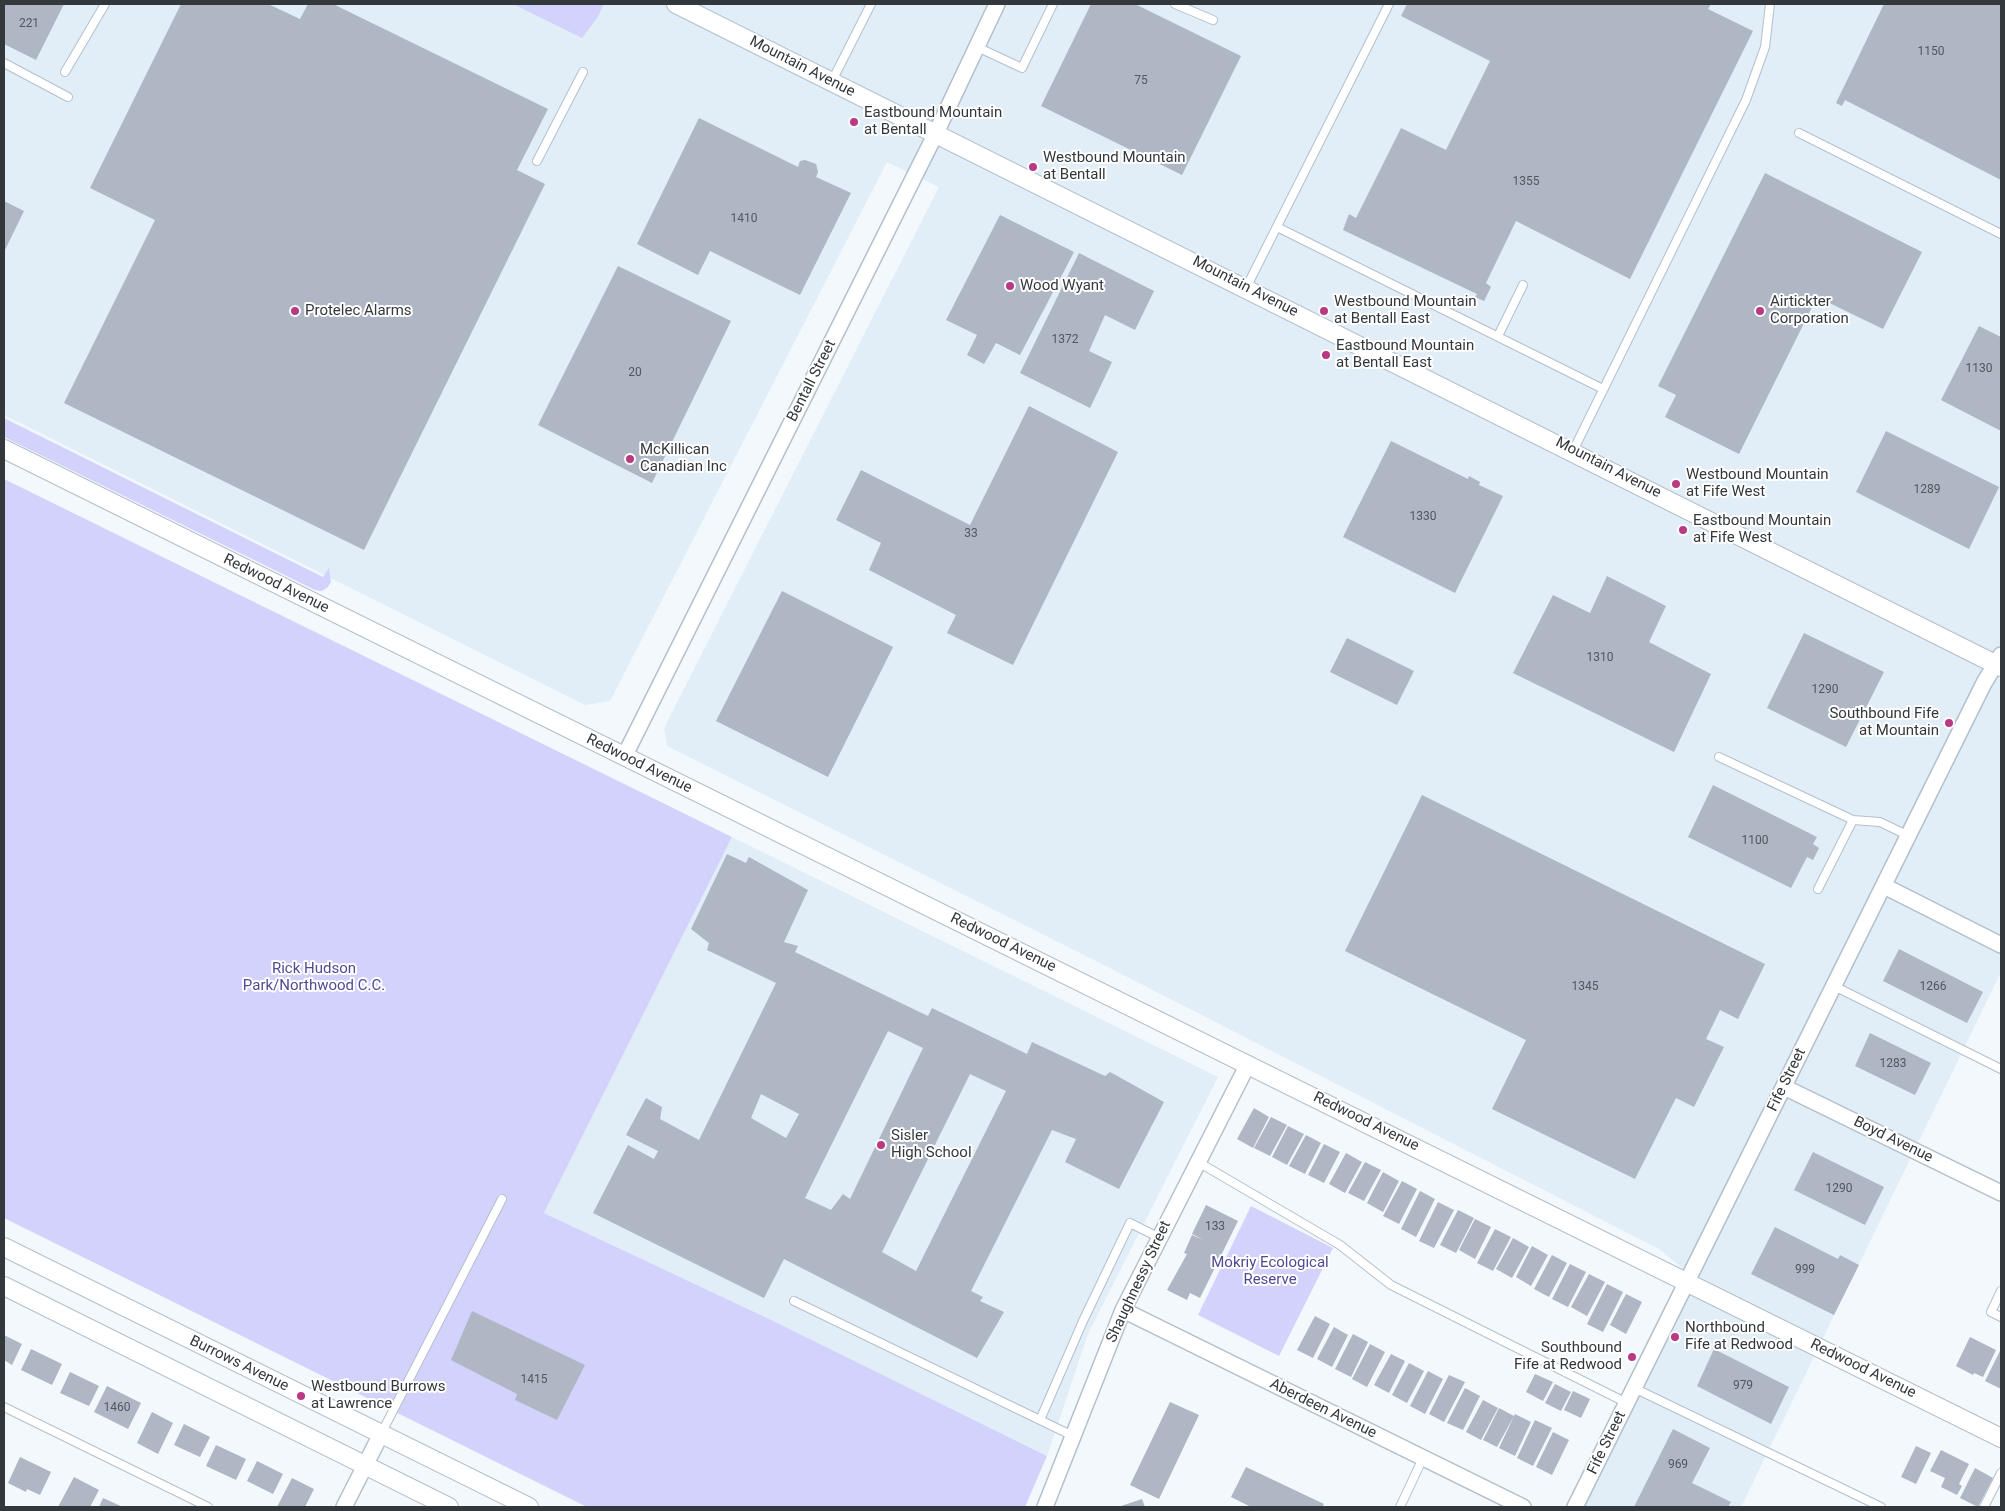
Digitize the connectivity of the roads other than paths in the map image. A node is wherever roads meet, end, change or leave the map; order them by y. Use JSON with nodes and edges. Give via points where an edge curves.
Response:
{"nodes":[{"id":1,"x":105,"y":4,"type":"edge"},
{"id":2,"x":676,"y":4,"type":"edge"},
{"id":3,"x":871,"y":4,"type":"edge"},
{"id":4,"x":1053,"y":4,"type":"edge"},
{"id":5,"x":1176,"y":4,"type":"edge"},
{"id":6,"x":1390,"y":4,"type":"edge"},
{"id":7,"x":1770,"y":4,"type":"edge"},
{"id":8,"x":994,"y":5,"type":"edge"},
{"id":9,"x":1214,"y":20,"type":"dead end"},
{"id":10,"x":977,"y":47,"type":"junction"},
{"id":11,"x":4,"y":63,"type":"edge"},
{"id":12,"x":65,"y":72,"type":"dead end"},
{"id":13,"x":583,"y":72,"type":"dead end"},
{"id":14,"x":832,"y":81,"type":"junction"},
{"id":15,"x":68,"y":97,"type":"dead end"},
{"id":16,"x":936,"y":133,"type":"junction"},
{"id":17,"x":1798,"y":133,"type":"dead end"},
{"id":18,"x":537,"y":161,"type":"dead end"},
{"id":19,"x":1277,"y":227,"type":"junction"},
{"id":20,"x":2001,"y":234,"type":"edge"},
{"id":21,"x":1523,"y":285,"type":"dead end"},
{"id":22,"x":1246,"y":288,"type":"junction"},
{"id":23,"x":1498,"y":336,"type":"junction"},
{"id":24,"x":1603,"y":389,"type":"junction"},
{"id":25,"x":4,"y":449,"type":"edge"},
{"id":26,"x":1573,"y":451,"type":"junction"},
{"id":27,"x":2000,"y":662,"type":"edge"},
{"id":28,"x":1719,"y":756,"type":"dead end"},
{"id":29,"x":624,"y":757,"type":"junction"},
{"id":30,"x":1853,"y":820,"type":"junction"},
{"id":31,"x":1908,"y":836,"type":"junction"},
{"id":32,"x":1884,"y":886,"type":"junction"},
{"id":33,"x":1818,"y":889,"type":"dead end"},
{"id":34,"x":2001,"y":945,"type":"edge"},
{"id":35,"x":1834,"y":986,"type":"junction"},
{"id":36,"x":1248,"y":1064,"type":"junction"},
{"id":37,"x":2001,"y":1069,"type":"edge"},
{"id":38,"x":1784,"y":1086,"type":"junction"},
{"id":39,"x":1198,"y":1162,"type":"junction"},
{"id":40,"x":2001,"y":1194,"type":"edge"},
{"id":41,"x":502,"y":1199,"type":"dead end"},
{"id":42,"x":1160,"y":1238,"type":"junction"},
{"id":43,"x":4,"y":1247,"type":"edge"},
{"id":44,"x":1687,"y":1282,"type":"junction"},
{"id":45,"x":4,"y":1286,"type":"edge"},
{"id":46,"x":2001,"y":1291,"type":"edge"},
{"id":47,"x":794,"y":1301,"type":"dead end"},
{"id":48,"x":1124,"y":1310,"type":"junction"},
{"id":49,"x":2001,"y":1317,"type":"edge"},
{"id":50,"x":1634,"y":1388,"type":"junction"},
{"id":51,"x":1627,"y":1403,"type":"junction"},
{"id":52,"x":4,"y":1407,"type":"edge"},
{"id":53,"x":1040,"y":1420,"type":"junction"},
{"id":54,"x":381,"y":1434,"type":"junction"},
{"id":55,"x":1073,"y":1436,"type":"junction"},
{"id":56,"x":2001,"y":1438,"type":"edge"},
{"id":57,"x":1423,"y":1458,"type":"junction"},
{"id":58,"x":366,"y":1466,"type":"junction"},
{"id":59,"x":2001,"y":1473,"type":"edge"},
{"id":60,"x":208,"y":1507,"type":"edge"},
{"id":61,"x":344,"y":1507,"type":"edge"},
{"id":62,"x":450,"y":1507,"type":"edge"},
{"id":63,"x":529,"y":1507,"type":"edge"},
{"id":64,"x":1044,"y":1507,"type":"edge"},
{"id":65,"x":1400,"y":1507,"type":"edge"},
{"id":66,"x":1523,"y":1507,"type":"edge"},
{"id":67,"x":1575,"y":1507,"type":"edge"},
{"id":68,"x":1881,"y":1507,"type":"edge"},
{"id":69,"x":1984,"y":1507,"type":"edge"}],
"edges":[{"from":1,"to":12,"type":"lane"},
{"from":2,"to":14,"type":"street","name":"Mountain Avenue"},
{"from":3,"to":14,"type":"lane"},
{"from":4,"to":10,"type":"lane","via":[[1022,68]]},
{"from":5,"to":9,"type":"lane"},
{"from":6,"to":19,"type":"lane"},
{"from":7,"to":24,"type":"lane","via":[[1765,47],[1746,100]]},
{"from":8,"to":10,"type":"street","name":"Bentall Street"},
{"from":10,"to":16,"type":"street","name":"Bentall Street"},
{"from":11,"to":15,"type":"lane"},
{"from":13,"to":18,"type":"lane"},
{"from":14,"to":16,"type":"street","name":"Mountain Avenue"},
{"from":16,"to":22,"type":"street","name":"Mountain Avenue"},
{"from":16,"to":29,"type":"street","name":"Bentall Street"},
{"from":17,"to":20,"type":"lane"},
{"from":19,"to":22,"type":"lane"},
{"from":19,"to":23,"type":"lane"},
{"from":21,"to":23,"type":"lane"},
{"from":22,"to":26,"type":"street","name":"Mountain Avenue"},
{"from":23,"to":24,"type":"lane"},
{"from":24,"to":26,"type":"lane"},
{"from":25,"to":29,"type":"street","name":"Redwood Avenue"},
{"from":26,"to":27,"type":"street","name":"Mountain Avenue"},
{"from":27,"to":31,"type":"street","name":"Fife Street","via":[[1984,683]]},
{"from":28,"to":30,"type":"lane"},
{"from":29,"to":36,"type":"street","name":"Redwood Avenue"},
{"from":30,"to":31,"type":"lane","via":[[1880,822]]},
{"from":30,"to":33,"type":"lane"},
{"from":31,"to":32,"type":"street","name":"Fife Street"},
{"from":32,"to":34,"type":"street"},
{"from":32,"to":35,"type":"street","name":"Fife Street"},
{"from":35,"to":37,"type":"lane"},
{"from":35,"to":38,"type":"street","name":"Fife Street"},
{"from":36,"to":39,"type":"street","name":"Shaughnessy Street"},
{"from":36,"to":44,"type":"street","name":"Redwood Avenue"},
{"from":38,"to":40,"type":"street","name":"Boyd Avenue"},
{"from":38,"to":44,"type":"street","name":"Fife Street"},
{"from":39,"to":42,"type":"street","name":"Shaughnessy Street"},
{"from":39,"to":51,"type":"lane","via":[[1340,1245],[1391,1285]]},
{"from":41,"to":54,"type":"lane"},
{"from":42,"to":48,"type":"street","name":"Shaughnessy Street"},
{"from":42,"to":53,"type":"lane","via":[[1130,1223]]},
{"from":43,"to":54,"type":"street","name":"Burrows Avenue"},
{"from":44,"to":50,"type":"street","name":"Fife Street"},
{"from":44,"to":56,"type":"street","name":"Redwood Avenue"},
{"from":45,"to":58,"type":"street"},
{"from":46,"to":49,"type":"lane","via":[[1991,1312]]},
{"from":47,"to":53,"type":"lane"},
{"from":48,"to":55,"type":"street","name":"Shaughnessy Street"},
{"from":48,"to":57,"type":"street","name":"Aberdeen Avenue"},
{"from":50,"to":51,"type":"street","name":"Fife Street"},
{"from":50,"to":68,"type":"lane"},
{"from":51,"to":67,"type":"street","name":"Fife Street"},
{"from":52,"to":60,"type":"lane"},
{"from":53,"to":55,"type":"lane"},
{"from":54,"to":58,"type":"street"},
{"from":54,"to":63,"type":"street","name":"Burrows Avenue"},
{"from":55,"to":64,"type":"street","name":"Shaughnessy Street"},
{"from":57,"to":65,"type":"lane"},
{"from":57,"to":66,"type":"street","name":"Aberdeen Avenue"},
{"from":58,"to":61,"type":"street"},
{"from":58,"to":62,"type":"street"},
{"from":59,"to":69,"type":"lane"}]}
